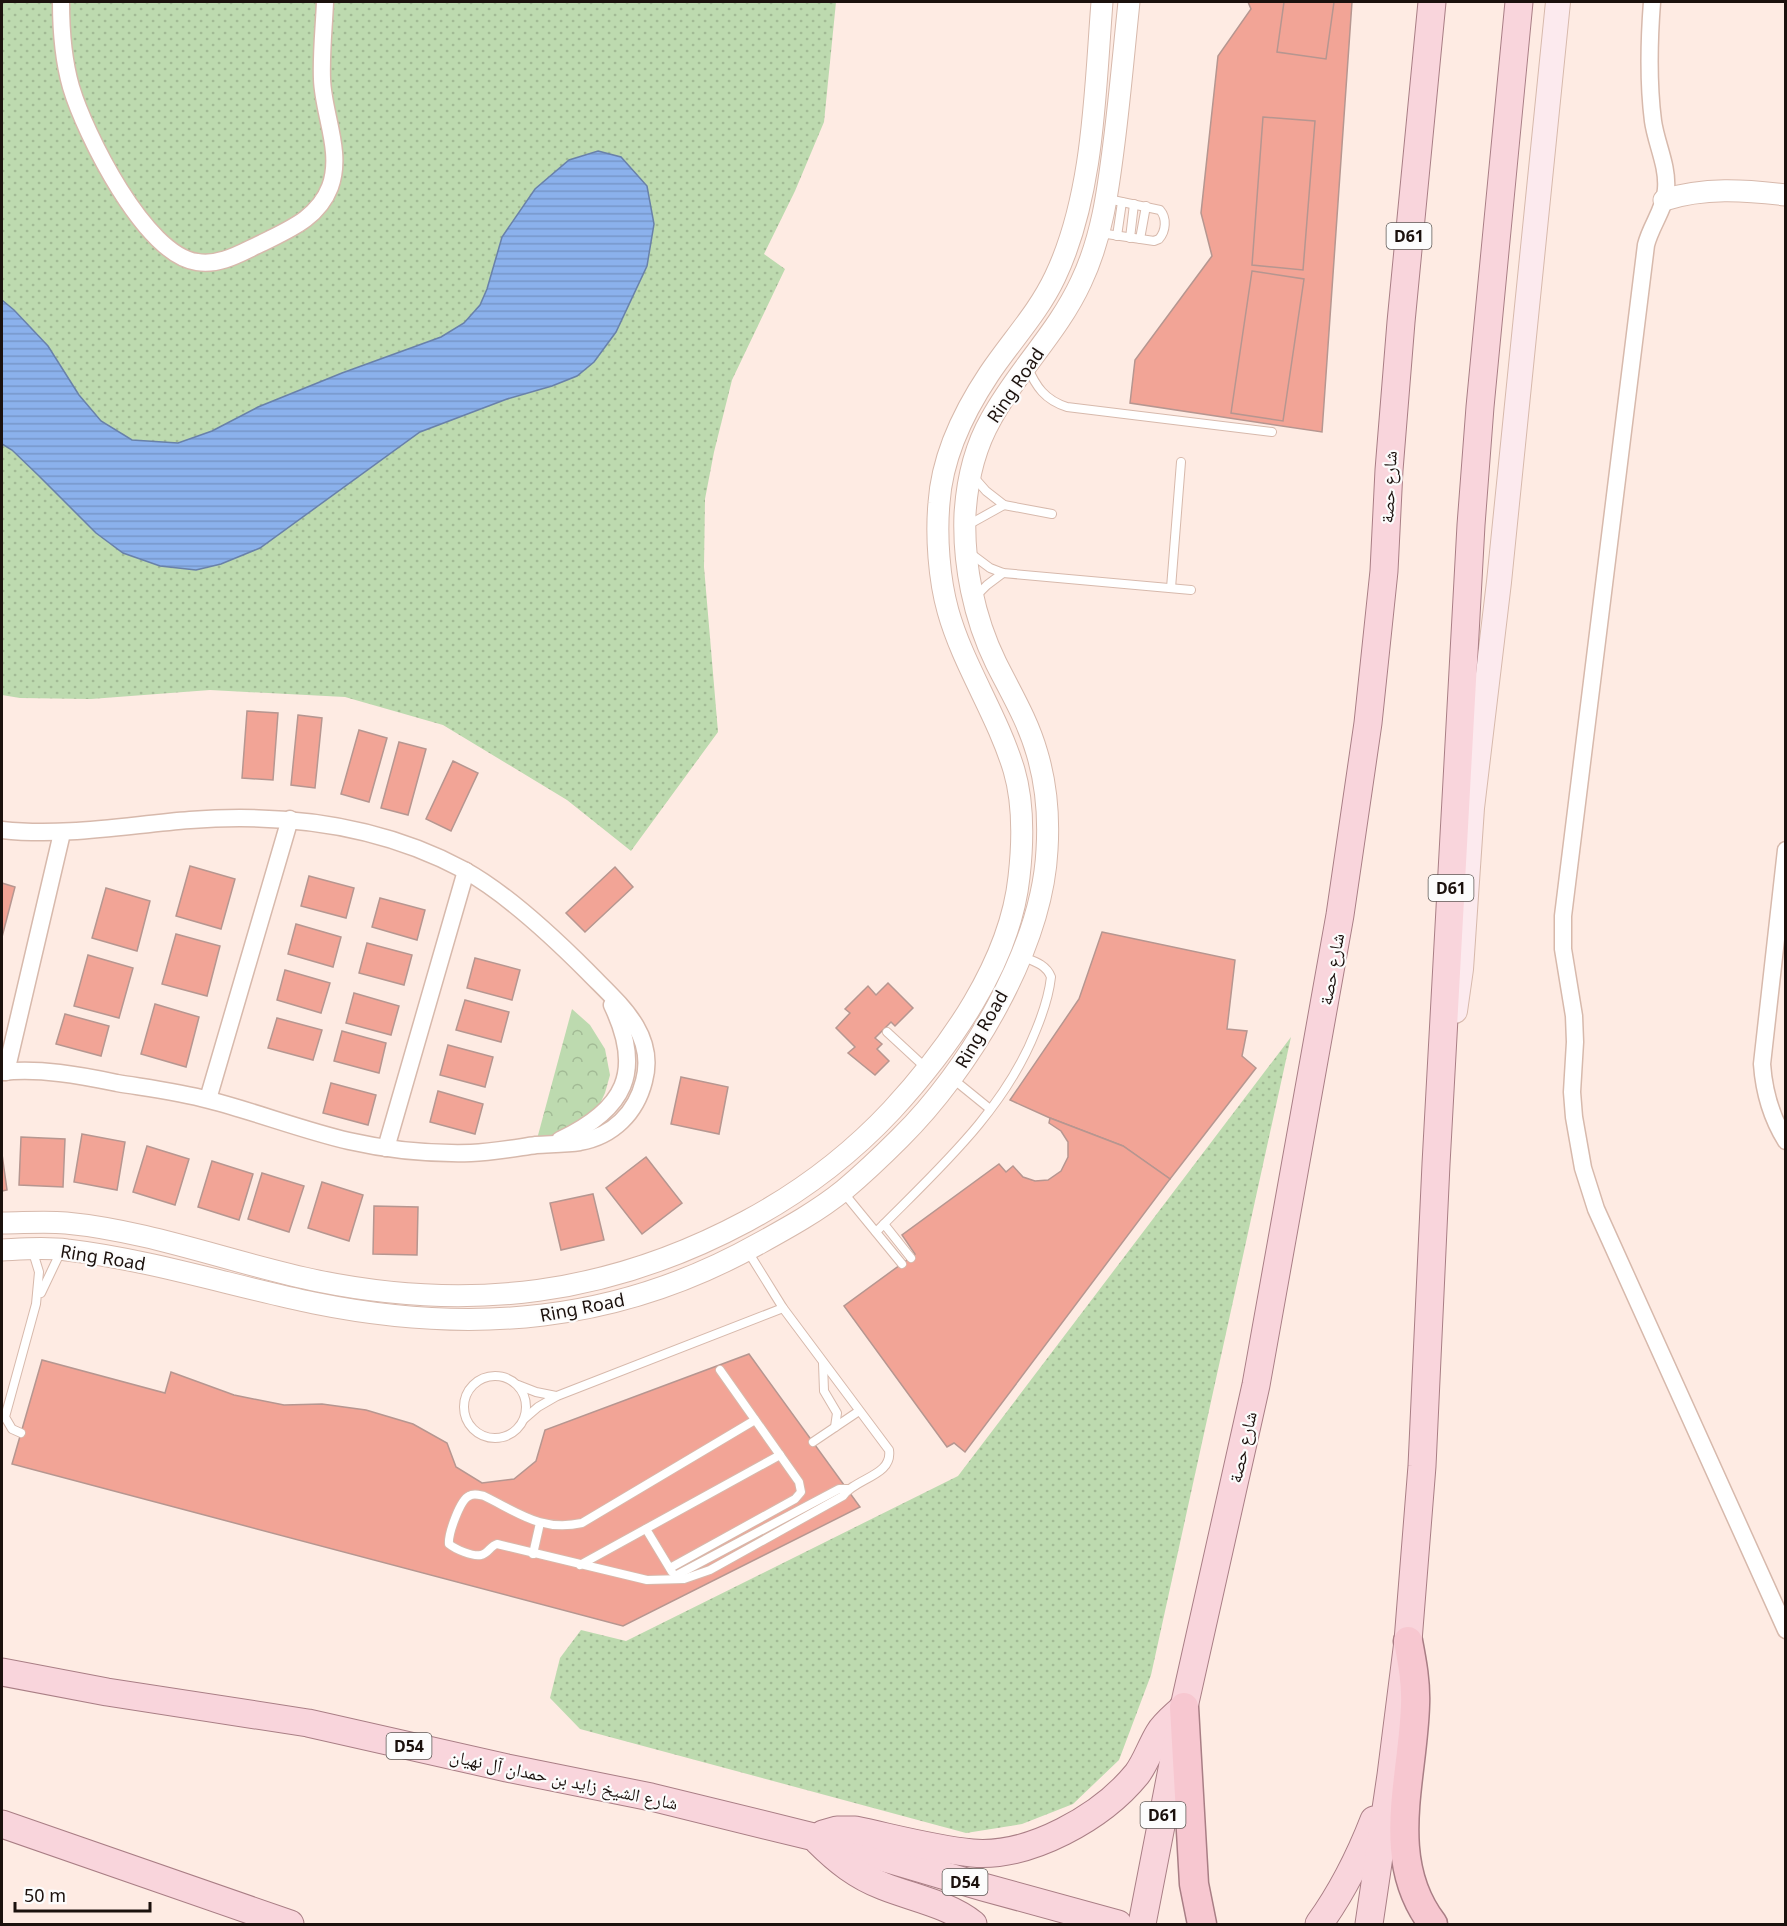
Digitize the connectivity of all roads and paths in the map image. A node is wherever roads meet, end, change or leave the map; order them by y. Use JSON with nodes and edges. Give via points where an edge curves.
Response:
{"nodes":[{"id":1,"x":61,"y":2,"type":"edge"},
{"id":2,"x":325,"y":2,"type":"edge"},
{"id":3,"x":1102,"y":2,"type":"edge"},
{"id":4,"x":1129,"y":2,"type":"edge"},
{"id":5,"x":1432,"y":2,"type":"edge"},
{"id":6,"x":1519,"y":2,"type":"edge"},
{"id":7,"x":1558,"y":2,"type":"edge"},
{"id":8,"x":1652,"y":2,"type":"edge"},
{"id":9,"x":1785,"y":195,"type":"edge"},
{"id":10,"x":1114,"y":200,"type":"junction"},
{"id":11,"x":1664,"y":200,"type":"junction"},
{"id":12,"x":1134,"y":204,"type":"junction"},
{"id":13,"x":1146,"y":207,"type":"junction"},
{"id":14,"x":1108,"y":234,"type":"junction"},
{"id":15,"x":1130,"y":238,"type":"junction"},
{"id":16,"x":1140,"y":239,"type":"junction"},
{"id":17,"x":1027,"y":365,"type":"junction"},
{"id":18,"x":1272,"y":432,"type":"dead end"},
{"id":19,"x":1180,"y":462,"type":"dead end"},
{"id":20,"x":971,"y":473,"type":"junction"},
{"id":21,"x":1004,"y":506,"type":"junction"},
{"id":22,"x":1052,"y":514,"type":"dead end"},
{"id":23,"x":966,"y":527,"type":"junction"},
{"id":24,"x":967,"y":550,"type":"junction"},
{"id":25,"x":1003,"y":573,"type":"junction"},
{"id":26,"x":1171,"y":588,"type":"junction"},
{"id":27,"x":1191,"y":590,"type":"dead end"},
{"id":28,"x":974,"y":599,"type":"junction"},
{"id":29,"x":290,"y":819,"type":"junction"},
{"id":30,"x":2,"y":830,"type":"edge"},
{"id":31,"x":62,"y":833,"type":"junction"},
{"id":32,"x":1785,"y":850,"type":"edge"},
{"id":33,"x":466,"y":871,"type":"junction"},
{"id":34,"x":1021,"y":956,"type":"junction"},
{"id":35,"x":887,"y":1032,"type":"dead end"},
{"id":36,"x":1441,"y":1062,"type":"junction"},
{"id":37,"x":927,"y":1070,"type":"junction"},
{"id":38,"x":4,"y":1072,"type":"edge"},
{"id":39,"x":952,"y":1078,"type":"junction"},
{"id":40,"x":208,"y":1099,"type":"junction"},
{"id":41,"x":990,"y":1109,"type":"junction"},
{"id":42,"x":1785,"y":1142,"type":"edge"},
{"id":43,"x":386,"y":1148,"type":"junction"},
{"id":44,"x":842,"y":1191,"type":"junction"},
{"id":45,"x":2,"y":1223,"type":"edge"},
{"id":46,"x":884,"y":1224,"type":"junction"},
{"id":47,"x":876,"y":1232,"type":"junction"},
{"id":48,"x":32,"y":1249,"type":"junction"},
{"id":49,"x":62,"y":1249,"type":"junction"},
{"id":50,"x":2,"y":1250,"type":"edge"},
{"id":51,"x":747,"y":1250,"type":"junction"},
{"id":52,"x":911,"y":1257,"type":"dead end"},
{"id":53,"x":902,"y":1264,"type":"dead end"},
{"id":54,"x":36,"y":1304,"type":"junction"},
{"id":55,"x":783,"y":1308,"type":"junction"},
{"id":56,"x":823,"y":1363,"type":"junction"},
{"id":57,"x":720,"y":1370,"type":"dead end"},
{"id":58,"x":518,"y":1385,"type":"junction"},
{"id":59,"x":557,"y":1396,"type":"junction"},
{"id":60,"x":859,"y":1411,"type":"junction"},
{"id":61,"x":524,"y":1419,"type":"junction"},
{"id":62,"x":755,"y":1420,"type":"junction"},
{"id":63,"x":835,"y":1427,"type":"junction"},
{"id":64,"x":21,"y":1433,"type":"dead end"},
{"id":65,"x":813,"y":1442,"type":"dead end"},
{"id":66,"x":780,"y":1455,"type":"junction"},
{"id":67,"x":540,"y":1523,"type":"junction"},
{"id":68,"x":646,"y":1529,"type":"junction"},
{"id":69,"x":533,"y":1554,"type":"junction"},
{"id":70,"x":580,"y":1565,"type":"junction"},
{"id":71,"x":674,"y":1574,"type":"junction"},
{"id":72,"x":1785,"y":1630,"type":"edge"},
{"id":73,"x":1408,"y":1641,"type":"junction"},
{"id":74,"x":2,"y":1672,"type":"edge"},
{"id":75,"x":1184,"y":1707,"type":"junction"},
{"id":76,"x":1391,"y":1775,"type":"junction"},
{"id":77,"x":2,"y":1824,"type":"edge"},
{"id":78,"x":814,"y":1837,"type":"junction"},
{"id":79,"x":983,"y":1887,"type":"junction"},
{"id":80,"x":290,"y":1924,"type":"edge"},
{"id":81,"x":973,"y":1924,"type":"edge"},
{"id":82,"x":1041,"y":1924,"type":"edge"},
{"id":83,"x":1118,"y":1924,"type":"edge"},
{"id":84,"x":1142,"y":1924,"type":"edge"},
{"id":85,"x":1202,"y":1924,"type":"edge"},
{"id":86,"x":1319,"y":1924,"type":"edge"},
{"id":87,"x":1369,"y":1924,"type":"edge"},
{"id":88,"x":1432,"y":1924,"type":"edge"}],
"edges":[{"from":1,"to":2,"type":"street","via":[[62,43],[71,88],[107,169],[161,243],[178,256],[208,263],[229,258],[305,220],[330,186],[335,158],[322,79]]},
{"from":3,"to":37,"type":"street","name":"Ring Road","via":[[1093,116],[1072,237],[1037,311],[990,372],[966,411],[948,453],[939,498],[938,543],[947,609],[969,666],[997,721],[1016,776],[1022,829],[1019,883],[1006,935],[968,1011]]},
{"from":4,"to":10,"type":"street","name":"Ring Road"},
{"from":5,"to":75,"type":"main road","name":"شارع حصة","number":"D61","via":[[1401,322],[1384,571],[1344,892],[1256,1385]]},
{"from":6,"to":36,"type":"main road","number":"D61","via":[[1471,525]]},
{"from":7,"to":36,"type":"main road","via":[[1472,808],[1459,988]]},
{"from":8,"to":11,"type":"street","via":[[1650,84],[1654,131],[1666,179]]},
{"from":9,"to":11,"type":"street","via":[[1713,190]]},
{"from":10,"to":12,"type":"lane"},
{"from":10,"to":14,"type":"street","name":"Ring Road"},
{"from":11,"to":72,"type":"street","via":[[1646,245],[1563,916],[1563,949],[1574,1016],[1574,1117],[1583,1168],[1596,1209]]},
{"from":12,"to":13,"type":"lane"},
{"from":12,"to":15,"type":"lane"},
{"from":13,"to":16,"type":"lane"},
{"from":13,"to":16,"type":"lane","via":[[1163,213],[1164,230],[1159,239]]},
{"from":14,"to":15,"type":"lane"},
{"from":14,"to":17,"type":"street","name":"Ring Road","via":[[1057,323]]},
{"from":15,"to":16,"type":"lane"},
{"from":17,"to":18,"type":"lane","via":[[1038,389],[1067,407]]},
{"from":17,"to":20,"type":"street","name":"Ring Road","via":[[989,422]]},
{"from":19,"to":26,"type":"lane"},
{"from":20,"to":21,"type":"lane"},
{"from":20,"to":23,"type":"street","name":"Ring Road"},
{"from":21,"to":22,"type":"lane"},
{"from":21,"to":23,"type":"lane"},
{"from":23,"to":24,"type":"street","name":"Ring Road"},
{"from":24,"to":25,"type":"lane"},
{"from":24,"to":28,"type":"street","name":"Ring Road"},
{"from":25,"to":26,"type":"lane"},
{"from":25,"to":28,"type":"lane"},
{"from":26,"to":27,"type":"lane"},
{"from":28,"to":34,"type":"street","name":"Ring Road","via":[[982,631],[1022,712],[1038,755],[1047,803],[1047,852],[1041,900]]},
{"from":29,"to":31,"type":"street","via":[[228,818]]},
{"from":29,"to":33,"type":"street","via":[[380,837]]},
{"from":29,"to":40,"type":"street"},
{"from":30,"to":31,"type":"street"},
{"from":31,"to":38,"type":"street"},
{"from":32,"to":42,"type":"street","via":[[1762,1064],[1770,1108]]},
{"from":33,"to":43,"type":"street"},
{"from":33,"to":43,"type":"street","via":[[539,926],[605,989],[628,1045],[623,1086],[611,1106],[596,1120],[551,1144],[472,1153]]},
{"from":34,"to":39,"type":"street","name":"Ring Road","via":[[976,1042]]},
{"from":34,"to":41,"type":"lane","via":[[1047,968],[1050,982],[1024,1058]]},
{"from":35,"to":37,"type":"lane"},
{"from":36,"to":73,"type":"main road","number":"D61","via":[[1422,1466]]},
{"from":37,"to":45,"type":"street","name":"Ring Road","via":[[876,1127],[828,1169],[776,1205],[666,1259],[610,1277],[552,1289],[493,1296],[375,1289],[319,1281],[115,1230],[63,1222]]},
{"from":38,"to":40,"type":"street","via":[[75,1075]]},
{"from":39,"to":41,"type":"lane"},
{"from":39,"to":44,"type":"street","name":"Ring Road","via":[[913,1125]]},
{"from":40,"to":43,"type":"street","via":[[320,1134]]},
{"from":41,"to":46,"type":"lane","via":[[929,1180]]},
{"from":44,"to":47,"type":"lane"},
{"from":44,"to":51,"type":"street","name":"Ring Road"},
{"from":46,"to":47,"type":"lane"},
{"from":46,"to":52,"type":"lane"},
{"from":47,"to":53,"type":"lane"},
{"from":48,"to":49,"type":"street","name":"Ring Road"},
{"from":48,"to":50,"type":"street","name":"Ring Road"},
{"from":48,"to":54,"type":"lane","via":[[39,1272]]},
{"from":49,"to":51,"type":"street","name":"Ring Road","via":[[120,1258],[314,1303],[429,1320],[554,1315],[612,1303],[688,1278]]},
{"from":49,"to":54,"type":"lane"},
{"from":51,"to":55,"type":"lane"},
{"from":54,"to":64,"type":"lane","via":[[5,1417],[9,1426]]},
{"from":55,"to":56,"type":"lane"},
{"from":55,"to":59,"type":"lane"},
{"from":56,"to":60,"type":"lane"},
{"from":56,"to":63,"type":"lane","via":[[824,1391],[837,1413]]},
{"from":57,"to":62,"type":"lane"},
{"from":58,"to":59,"type":"lane"},
{"from":58,"to":61,"type":"lane","via":[[526,1401]]},
{"from":58,"to":61,"type":"lane","via":[[502,1376],[485,1377],[466,1394],[464,1412],[471,1428],[487,1437],[504,1437]]},
{"from":59,"to":61,"type":"lane"},
{"from":60,"to":63,"type":"lane"},
{"from":60,"to":71,"type":"lane","via":[[889,1450],[888,1464],[883,1469]]},
{"from":62,"to":66,"type":"lane"},
{"from":62,"to":67,"type":"lane","via":[[582,1523]]},
{"from":63,"to":65,"type":"lane"},
{"from":66,"to":68,"type":"lane"},
{"from":66,"to":71,"type":"lane","via":[[801,1487],[799,1496]]},
{"from":67,"to":69,"type":"lane"},
{"from":67,"to":69,"type":"lane","via":[[476,1494],[462,1501],[448,1540],[451,1547],[480,1555],[497,1544]]},
{"from":68,"to":70,"type":"lane"},
{"from":68,"to":71,"type":"lane"},
{"from":69,"to":70,"type":"lane"},
{"from":70,"to":71,"type":"lane","via":[[647,1581]]},
{"from":73,"to":76,"type":"main road","number":"D61"},
{"from":73,"to":88,"type":"highway","via":[[1416,1706],[1403,1819],[1404,1846],[1408,1872]]},
{"from":74,"to":78,"type":"main road","name":"شارع الشيخ زايد بن حمدان آل نهيان","number":"D54","via":[[308,1723],[651,1797]]},
{"from":75,"to":78,"type":"main road","via":[[1160,1730],[1138,1773],[1091,1816],[1061,1834],[1008,1850],[975,1853],[855,1830],[837,1830]]},
{"from":75,"to":84,"type":"main road","name":"شارع حصة","number":"D61"},
{"from":75,"to":85,"type":"highway","via":[[1194,1884]]},
{"from":76,"to":86,"type":"main road","via":[[1362,1849]]},
{"from":76,"to":87,"type":"main road","number":"D61"},
{"from":77,"to":80,"type":"main road"},
{"from":78,"to":79,"type":"main road","name":"شارع الشيخ زايد بن حمدان آل نهيان","number":"D54"},
{"from":78,"to":81,"type":"main road","via":[[864,1878],[956,1912]]},
{"from":79,"to":82,"type":"main road"},
{"from":79,"to":83,"type":"main road","name":"شارع الشيخ زايد بن حمدان آل نهيان","number":"D54"}]}
